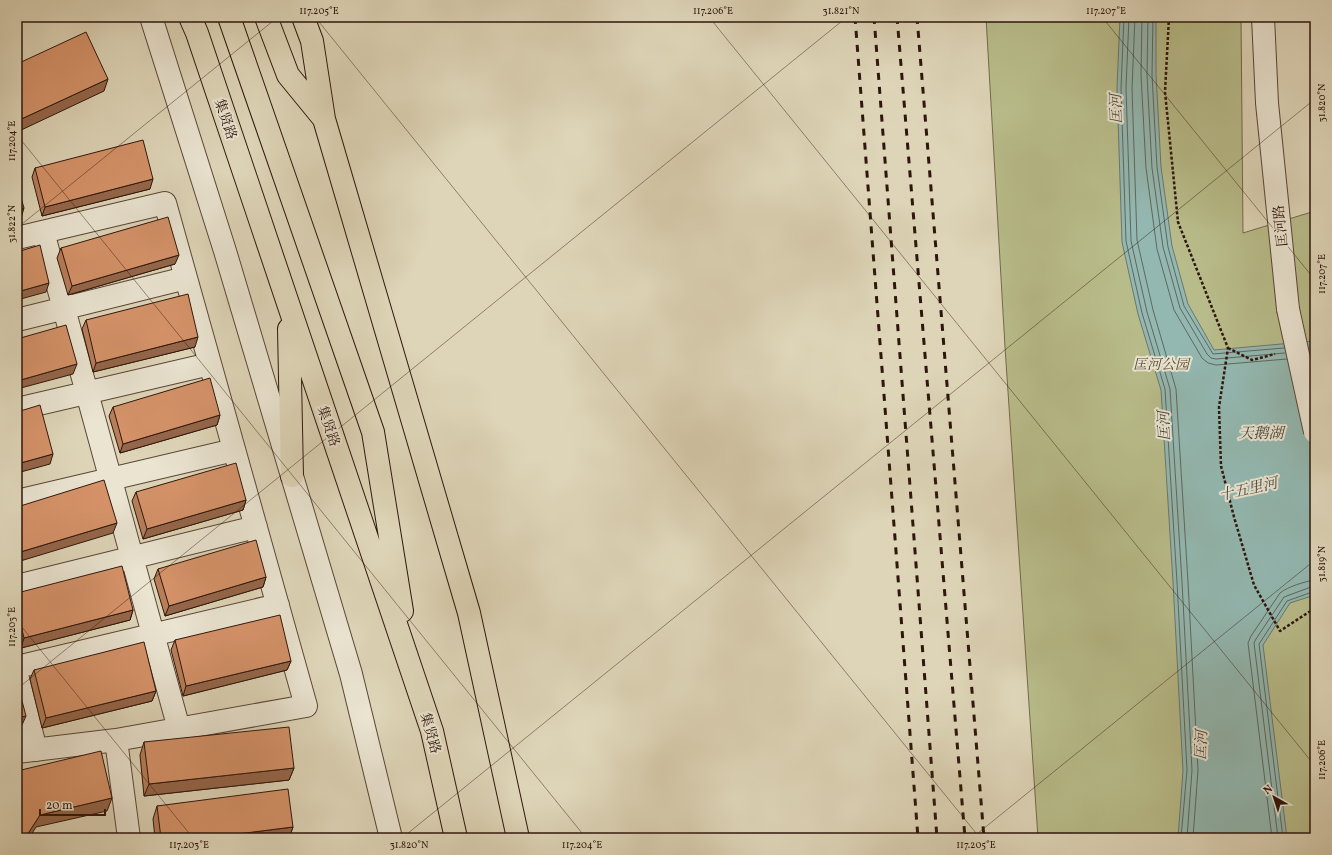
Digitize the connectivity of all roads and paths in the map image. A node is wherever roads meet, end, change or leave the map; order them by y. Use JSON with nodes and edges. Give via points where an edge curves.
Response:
{"nodes":[{"id":1,"x":151,"y":17,"type":"edge"},
{"id":2,"x":190,"y":17,"type":"edge"},
{"id":3,"x":229,"y":17,"type":"edge"},
{"id":4,"x":266,"y":17,"type":"edge"},
{"id":5,"x":303,"y":17,"type":"edge"},
{"id":6,"x":1169,"y":17,"type":"edge"},
{"id":7,"x":1262,"y":17,"type":"edge"},
{"id":8,"x":324,"y":119,"type":"junction"},
{"id":9,"x":43,"y":232,"type":"junction"},
{"id":10,"x":17,"y":238,"type":"edge"},
{"id":11,"x":186,"y":278,"type":"junction"},
{"id":12,"x":289,"y":308,"type":"junction"},
{"id":13,"x":64,"y":309,"type":"junction"},
{"id":14,"x":17,"y":320,"type":"edge"},
{"id":15,"x":1228,"y":348,"type":"junction"},
{"id":16,"x":1280,"y":353,"type":"dead end"},
{"id":17,"x":210,"y":364,"type":"junction"},
{"id":18,"x":87,"y":392,"type":"junction"},
{"id":19,"x":17,"y":409,"type":"edge"},
{"id":20,"x":1315,"y":432,"type":"edge"},
{"id":21,"x":234,"y":450,"type":"junction"},
{"id":22,"x":292,"y":476,"type":"junction"},
{"id":23,"x":111,"y":479,"type":"junction"},
{"id":24,"x":17,"y":501,"type":"edge"},
{"id":25,"x":256,"y":527,"type":"junction"},
{"id":26,"x":132,"y":557,"type":"junction"},
{"id":27,"x":17,"y":586,"type":"edge"},
{"id":28,"x":278,"y":605,"type":"junction"},
{"id":29,"x":1315,"y":610,"type":"edge"},
{"id":30,"x":154,"y":635,"type":"junction"},
{"id":31,"x":17,"y":667,"type":"edge"},
{"id":32,"x":17,"y":676,"type":"edge"},
{"id":33,"x":413,"y":677,"type":"junction"},
{"id":34,"x":179,"y":729,"type":"junction"},
{"id":35,"x":116,"y":740,"type":"junction"},
{"id":36,"x":27,"y":751,"type":"edge"},
{"id":37,"x":129,"y":838,"type":"edge"},
{"id":38,"x":391,"y":838,"type":"edge"},
{"id":39,"x":456,"y":838,"type":"edge"},
{"id":40,"x":518,"y":838,"type":"edge"}],
"edges":[{"from":1,"to":22,"type":"street","via":[[225,251]]},
{"from":2,"to":12,"type":"highway","name":"集贤路"},
{"from":3,"to":33,"type":"highway","via":[[373,432]]},
{"from":4,"to":8,"type":"highway","via":[[288,75]]},
{"from":5,"to":8,"type":"highway","via":[[312,41]]},
{"from":6,"to":15,"type":"path","via":[[1165,92],[1178,222]]},
{"from":7,"to":20,"type":"street","name":"匡河路","bridge":true,"via":[[1267,103],[1288,309]]},
{"from":8,"to":40,"type":"highway","via":[[469,613]]},
{"from":9,"to":10,"type":"street"},
{"from":9,"to":11,"type":"street","via":[[165,203]]},
{"from":9,"to":13,"type":"street"},
{"from":11,"to":13,"type":"street"},
{"from":11,"to":17,"type":"street"},
{"from":12,"to":22,"type":"highway"},
{"from":12,"to":33,"type":"highway","name":"集贤路"},
{"from":13,"to":14,"type":"street"},
{"from":13,"to":18,"type":"street"},
{"from":15,"to":16,"type":"path","via":[[1252,360]]},
{"from":15,"to":29,"type":"path","via":[[1219,407],[1222,466],[1254,584],[1280,631]]},
{"from":17,"to":18,"type":"street"},
{"from":17,"to":21,"type":"street"},
{"from":18,"to":19,"type":"street"},
{"from":18,"to":23,"type":"street"},
{"from":21,"to":23,"type":"street"},
{"from":21,"to":25,"type":"street"},
{"from":22,"to":38,"type":"street","via":[[351,674]]},
{"from":23,"to":24,"type":"street"},
{"from":23,"to":26,"type":"street"},
{"from":25,"to":26,"type":"street"},
{"from":25,"to":28,"type":"street"},
{"from":26,"to":27,"type":"street"},
{"from":26,"to":30,"type":"street"},
{"from":28,"to":30,"type":"street"},
{"from":28,"to":34,"type":"street","via":[[306,706]]},
{"from":30,"to":31,"type":"street"},
{"from":30,"to":34,"type":"street"},
{"from":32,"to":36,"type":"street"},
{"from":33,"to":39,"type":"highway","name":"集贤路","via":[[432,731]]},
{"from":34,"to":35,"type":"street"},
{"from":35,"to":36,"type":"street"},
{"from":35,"to":37,"type":"street"}]}
